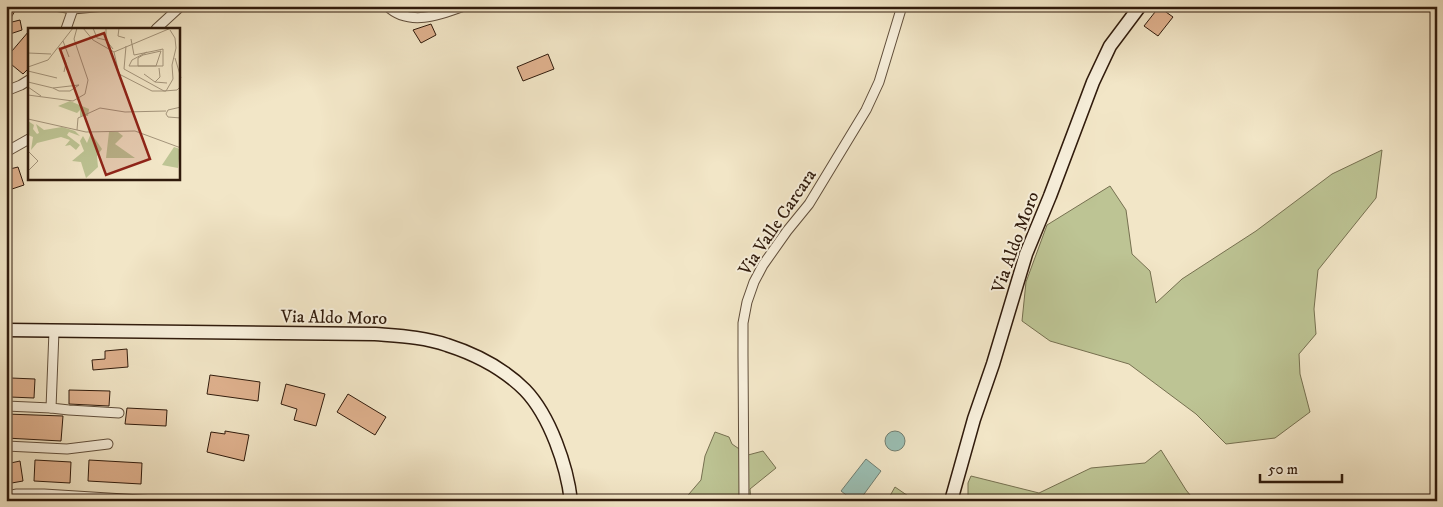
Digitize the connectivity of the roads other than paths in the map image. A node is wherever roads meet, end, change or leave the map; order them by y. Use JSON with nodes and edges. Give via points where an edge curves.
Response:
{"nodes":[{"id":1,"x":56,"y":6,"type":"edge"},
{"id":2,"x":105,"y":6,"type":"edge"},
{"id":3,"x":387,"y":6,"type":"edge"},
{"id":4,"x":464,"y":6,"type":"edge"},
{"id":5,"x":902,"y":6,"type":"edge"},
{"id":6,"x":1140,"y":6,"type":"edge"},
{"id":7,"x":73,"y":9,"type":"junction"},
{"id":8,"x":177,"y":9,"type":"edge"},
{"id":9,"x":66,"y":28,"type":"edge"},
{"id":10,"x":157,"y":28,"type":"edge"},
{"id":11,"x":28,"y":81,"type":"edge"},
{"id":12,"x":6,"y":91,"type":"edge"},
{"id":13,"x":28,"y":140,"type":"edge"},
{"id":14,"x":6,"y":152,"type":"edge"},
{"id":15,"x":6,"y":330,"type":"edge"},
{"id":16,"x":54,"y":331,"type":"junction"},
{"id":17,"x":6,"y":406,"type":"edge"},
{"id":18,"x":51,"y":408,"type":"junction"},
{"id":19,"x":119,"y":413,"type":"dead end"},
{"id":20,"x":108,"y":444,"type":"dead end"},
{"id":21,"x":6,"y":446,"type":"edge"},
{"id":22,"x":6,"y":496,"type":"edge"},
{"id":23,"x":156,"y":501,"type":"edge"},
{"id":24,"x":571,"y":501,"type":"edge"},
{"id":25,"x":744,"y":501,"type":"edge"},
{"id":26,"x":951,"y":501,"type":"edge"}],
"edges":[{"from":1,"to":7,"type":"street"},
{"from":2,"to":7,"type":"street"},
{"from":3,"to":4,"type":"street","via":[[402,16],[414,18],[442,14]]},
{"from":5,"to":25,"type":"street","name":"Via Valle Carcara","via":[[879,82],[866,110],[810,204],[763,265],[747,302],[743,323]]},
{"from":6,"to":26,"type":"main road","name":"Via Aldo Moro","via":[[1110,46],[1093,82],[1026,254]]},
{"from":7,"to":9,"type":"street"},
{"from":8,"to":10,"type":"street"},
{"from":11,"to":12,"type":"street"},
{"from":13,"to":14,"type":"street"},
{"from":15,"to":16,"type":"main road","name":"Via Aldo Moro"},
{"from":16,"to":18,"type":"street"},
{"from":16,"to":24,"type":"main road","name":"Via Aldo Moro","via":[[375,334],[445,344],[506,374],[526,391],[543,415],[558,446]]},
{"from":17,"to":18,"type":"street"},
{"from":18,"to":19,"type":"street"},
{"from":20,"to":21,"type":"street","via":[[68,449]]},
{"from":22,"to":23,"type":"street","via":[[44,494]]}]}
